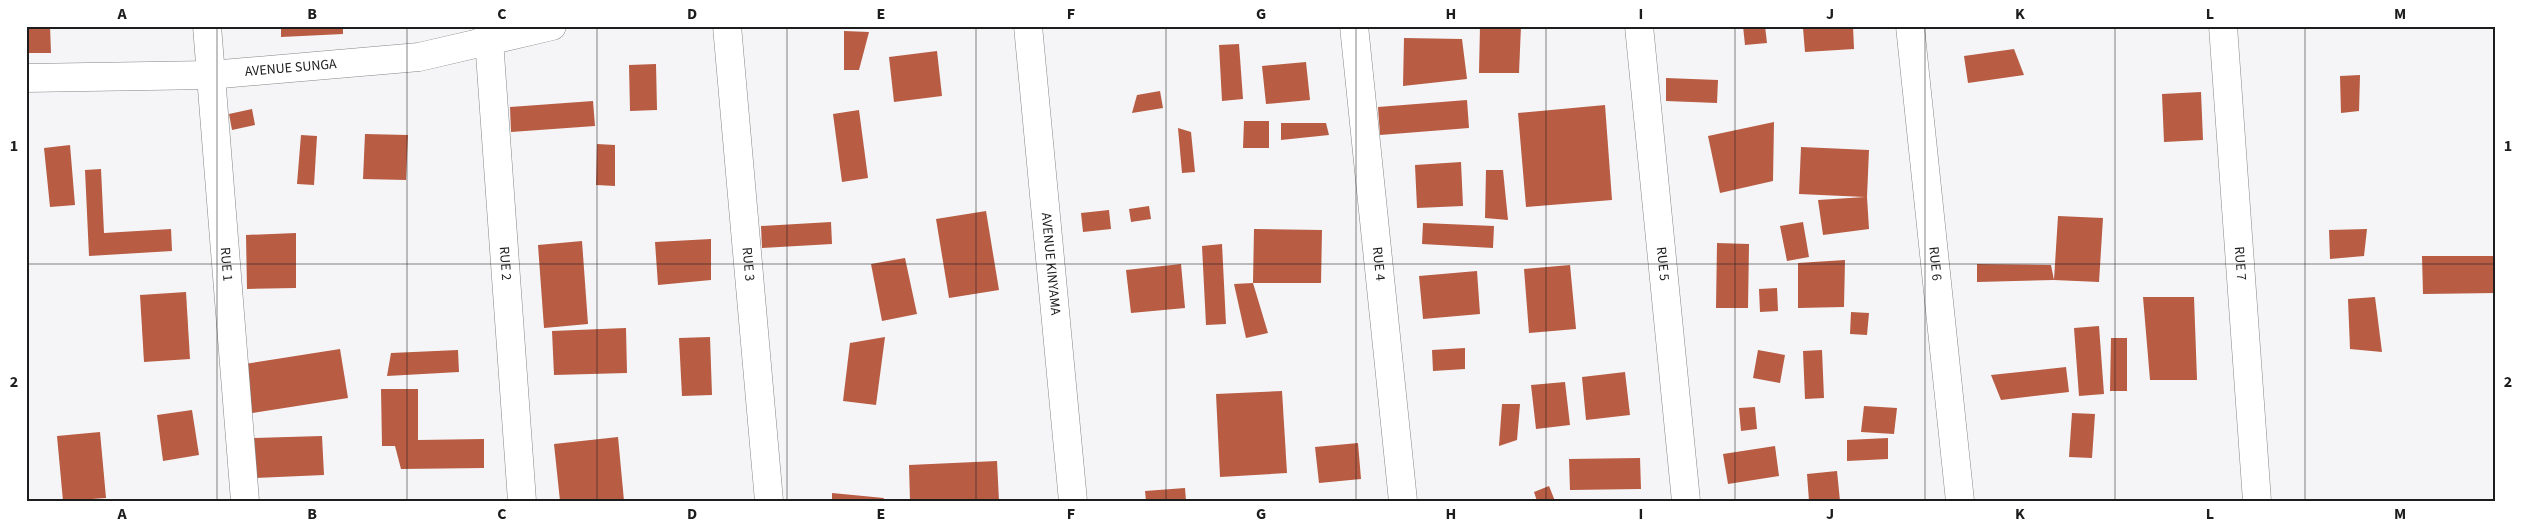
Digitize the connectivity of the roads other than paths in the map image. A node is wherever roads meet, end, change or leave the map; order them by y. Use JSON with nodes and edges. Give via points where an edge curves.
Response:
{"nodes":[{"id":1,"x":207,"y":26,"type":"edge"},
{"id":2,"x":552,"y":26,"type":"edge"},
{"id":3,"x":727,"y":26,"type":"edge"},
{"id":4,"x":1028,"y":26,"type":"edge"},
{"id":5,"x":1354,"y":26,"type":"edge"},
{"id":6,"x":1639,"y":26,"type":"edge"},
{"id":7,"x":1910,"y":26,"type":"edge"},
{"id":8,"x":2222,"y":26,"type":"edge"},
{"id":9,"x":488,"y":34,"type":"edge"},
{"id":10,"x":210,"y":75,"type":"junction"},
{"id":11,"x":26,"y":78,"type":"edge"},
{"id":12,"x":245,"y":501,"type":"edge"},
{"id":13,"x":522,"y":501,"type":"edge"},
{"id":14,"x":769,"y":501,"type":"edge"},
{"id":15,"x":1073,"y":501,"type":"edge"},
{"id":16,"x":1403,"y":501,"type":"edge"},
{"id":17,"x":1686,"y":501,"type":"edge"},
{"id":18,"x":1960,"y":501,"type":"edge"},
{"id":19,"x":2257,"y":501,"type":"edge"}],
"edges":[{"from":1,"to":10,"type":"street","name":"RUE 1"},
{"from":2,"to":9,"type":"street","name":"AVENUE SUNGA"},
{"from":3,"to":14,"type":"street","name":"RUE 3"},
{"from":4,"to":15,"type":"street","name":"AVENUE KINYAMA"},
{"from":5,"to":16,"type":"street","name":"RUE 4"},
{"from":6,"to":17,"type":"street","name":"RUE 5"},
{"from":7,"to":18,"type":"street","name":"RUE 6"},
{"from":8,"to":19,"type":"street","name":"RUE 7"},
{"from":9,"to":10,"type":"street","name":"AVENUE SUNGA","via":[[419,57]]},
{"from":9,"to":13,"type":"street","name":"RUE 2"},
{"from":10,"to":11,"type":"street","name":"AVENUE SUNGA"},
{"from":10,"to":12,"type":"street","name":"RUE 1"}]}
